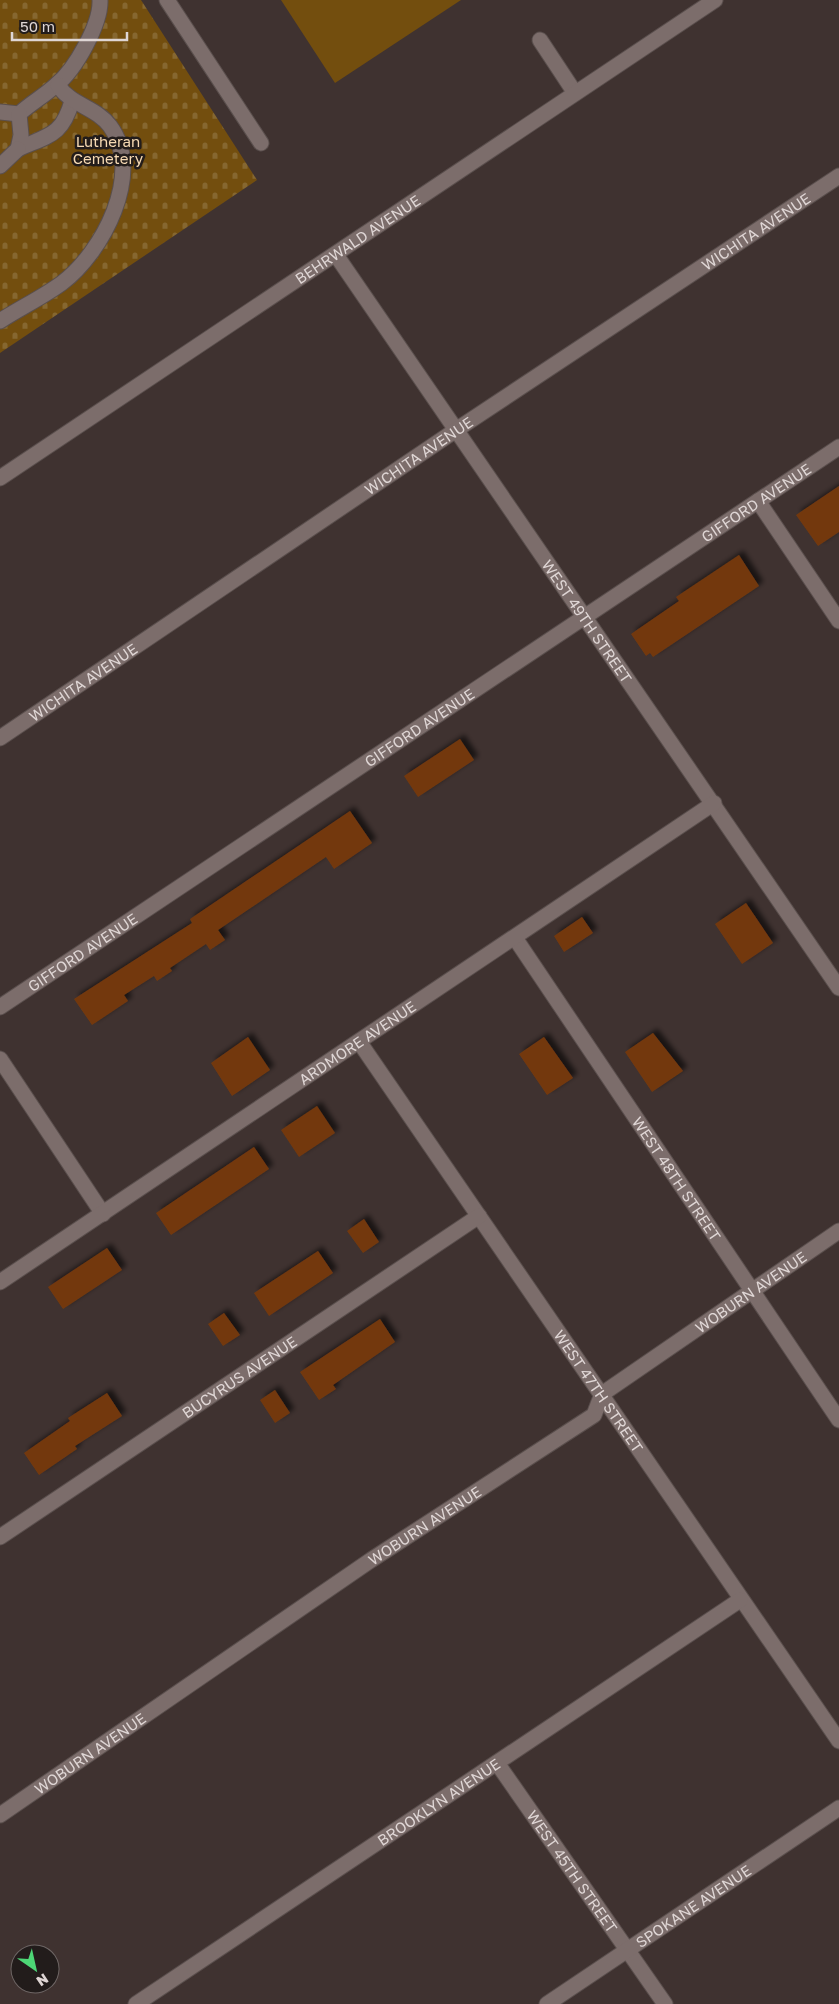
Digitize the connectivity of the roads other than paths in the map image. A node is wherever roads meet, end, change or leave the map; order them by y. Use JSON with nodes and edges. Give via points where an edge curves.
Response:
{"nodes":[{"id":1,"x":100,"y":0,"type":"edge"},
{"id":2,"x":167,"y":0,"type":"edge"},
{"id":3,"x":715,"y":0,"type":"edge"},
{"id":4,"x":540,"y":40,"type":"dead end"},
{"id":5,"x":58,"y":85,"type":"junction"},
{"id":6,"x":575,"y":93,"type":"junction"},
{"id":7,"x":72,"y":101,"type":"junction"},
{"id":8,"x":0,"y":112,"type":"edge"},
{"id":9,"x":19,"y":114,"type":"junction"},
{"id":10,"x":261,"y":143,"type":"dead end"},
{"id":11,"x":18,"y":149,"type":"junction"},
{"id":12,"x":0,"y":166,"type":"edge"},
{"id":13,"x":839,"y":176,"type":"edge"},
{"id":14,"x":336,"y":255,"type":"junction"},
{"id":15,"x":0,"y":321,"type":"edge"},
{"id":16,"x":456,"y":430,"type":"junction"},
{"id":17,"x":839,"y":447,"type":"edge"},
{"id":18,"x":0,"y":478,"type":"edge"},
{"id":19,"x":758,"y":502,"type":"junction"},
{"id":20,"x":586,"y":617,"type":"junction"},
{"id":21,"x":839,"y":621,"type":"edge"},
{"id":22,"x":0,"y":738,"type":"edge"},
{"id":23,"x":714,"y":803,"type":"junction"},
{"id":24,"x":514,"y":938,"type":"junction"},
{"id":25,"x":839,"y":988,"type":"edge"},
{"id":26,"x":0,"y":1007,"type":"edge"},
{"id":27,"x":360,"y":1043,"type":"junction"},
{"id":28,"x":0,"y":1059,"type":"edge"},
{"id":29,"x":103,"y":1214,"type":"junction"},
{"id":30,"x":478,"y":1216,"type":"junction"},
{"id":31,"x":839,"y":1231,"type":"edge"},
{"id":32,"x":0,"y":1282,"type":"edge"},
{"id":33,"x":750,"y":1291,"type":"junction"},
{"id":34,"x":602,"y":1394,"type":"junction"},
{"id":35,"x":839,"y":1420,"type":"edge"},
{"id":36,"x":0,"y":1538,"type":"edge"},
{"id":37,"x":740,"y":1600,"type":"junction"},
{"id":38,"x":839,"y":1741,"type":"edge"},
{"id":39,"x":497,"y":1763,"type":"junction"},
{"id":40,"x":839,"y":1808,"type":"edge"},
{"id":41,"x":0,"y":1815,"type":"edge"},
{"id":42,"x":629,"y":1950,"type":"junction"},
{"id":43,"x":136,"y":2004,"type":"edge"},
{"id":44,"x":547,"y":2004,"type":"edge"},
{"id":45,"x":665,"y":2004,"type":"edge"}],
"edges":[{"from":1,"to":5,"type":"street","via":[[90,38]]},
{"from":2,"to":10,"type":"street"},
{"from":3,"to":6,"type":"street","name":"BEHRWALD AVENUE"},
{"from":4,"to":6,"type":"street"},
{"from":5,"to":7,"type":"street"},
{"from":5,"to":9,"type":"street"},
{"from":6,"to":14,"type":"street","name":"BEHRWALD AVENUE"},
{"from":7,"to":11,"type":"street","via":[[67,118],[56,132]]},
{"from":7,"to":15,"type":"street","via":[[84,105],[110,125],[118,139],[125,165],[119,201],[84,262],[62,283]]},
{"from":8,"to":9,"type":"street"},
{"from":9,"to":11,"type":"street","via":[[21,135]]},
{"from":11,"to":12,"type":"street"},
{"from":13,"to":16,"type":"street","name":"WICHITA AVENUE"},
{"from":14,"to":16,"type":"street","name":"WEST 49TH STREET"},
{"from":14,"to":18,"type":"street","name":"BEHRWALD AVENUE"},
{"from":16,"to":20,"type":"street","name":"WEST 49TH STREET"},
{"from":16,"to":22,"type":"street","name":"WICHITA AVENUE"},
{"from":17,"to":19,"type":"street","name":"GIFFORD AVENUE"},
{"from":19,"to":20,"type":"street","name":"GIFFORD AVENUE"},
{"from":19,"to":21,"type":"street"},
{"from":20,"to":23,"type":"street","name":"WEST 49TH STREET"},
{"from":20,"to":26,"type":"street","name":"GIFFORD AVENUE"},
{"from":23,"to":24,"type":"street","name":"ARDMORE AVENUE"},
{"from":23,"to":25,"type":"street","name":"WEST 49TH STREET"},
{"from":24,"to":27,"type":"street","name":"ARDMORE AVENUE"},
{"from":24,"to":33,"type":"street","name":"WEST 48TH STREET"},
{"from":27,"to":29,"type":"street","name":"ARDMORE AVENUE"},
{"from":27,"to":30,"type":"street","name":"WEST 47TH STREET"},
{"from":28,"to":29,"type":"street"},
{"from":29,"to":32,"type":"street","name":"ARDMORE AVENUE"},
{"from":30,"to":34,"type":"street","name":"WEST 47TH STREET"},
{"from":30,"to":36,"type":"street","name":"BUCYRUS AVENUE"},
{"from":31,"to":33,"type":"street","name":"WOBURN AVENUE"},
{"from":33,"to":34,"type":"street","name":"WOBURN AVENUE"},
{"from":33,"to":35,"type":"street","name":"WEST 48TH STREET"},
{"from":34,"to":37,"type":"street","name":"WEST 47TH STREET"},
{"from":34,"to":41,"type":"street","name":"WOBURN AVENUE","via":[[594,1415],[371,1560]]},
{"from":37,"to":38,"type":"street","name":"WEST 47TH STREET"},
{"from":37,"to":39,"type":"street","name":"BROOKLYN AVENUE"},
{"from":39,"to":42,"type":"street","name":"WEST 45TH STREET"},
{"from":39,"to":43,"type":"street","name":"BROOKLYN AVENUE"},
{"from":40,"to":42,"type":"street","name":"SPOKANE AVENUE"},
{"from":42,"to":44,"type":"street","name":"SPOKANE AVENUE"},
{"from":42,"to":45,"type":"street","name":"WEST 45TH STREET"}]}
